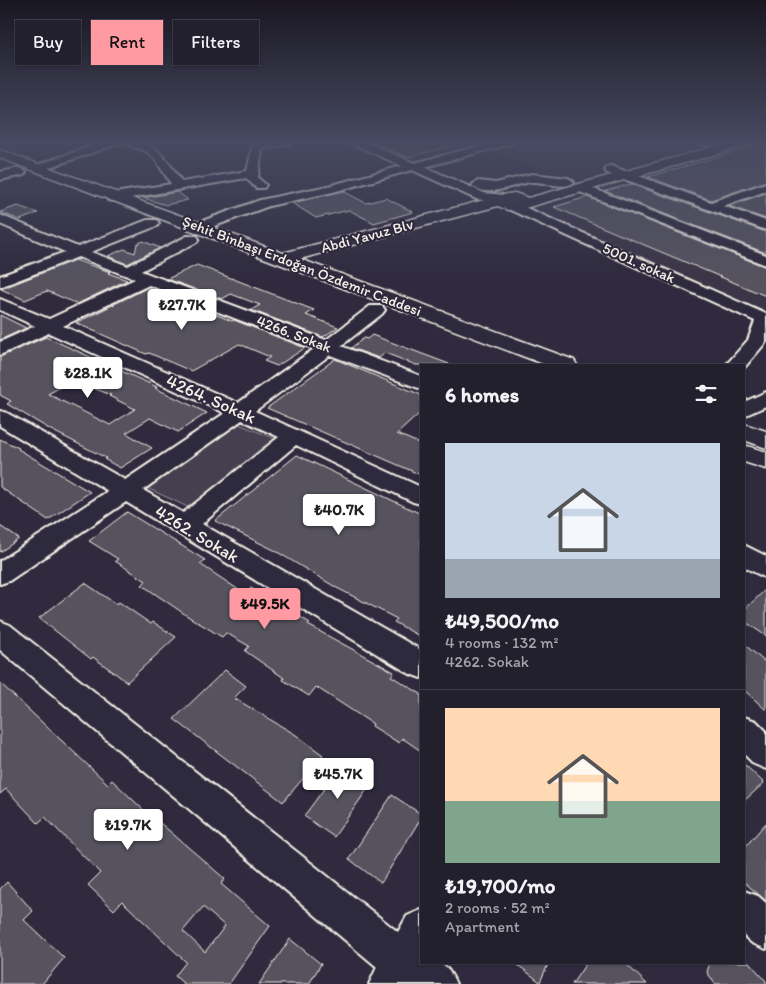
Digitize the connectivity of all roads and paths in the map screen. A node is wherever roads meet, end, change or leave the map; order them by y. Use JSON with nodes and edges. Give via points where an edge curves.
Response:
{"nodes":[{"id":1,"x":70,"y":187,"type":"edge"},
{"id":2,"x":83,"y":187,"type":"edge"},
{"id":3,"x":173,"y":187,"type":"edge"},
{"id":4,"x":240,"y":187,"type":"edge"},
{"id":5,"x":264,"y":187,"type":"edge"},
{"id":6,"x":336,"y":187,"type":"edge"},
{"id":7,"x":460,"y":187,"type":"edge"},
{"id":8,"x":553,"y":187,"type":"edge"},
{"id":9,"x":585,"y":187,"type":"edge"},
{"id":10,"x":656,"y":187,"type":"edge"},
{"id":11,"x":581,"y":188,"type":"junction"},
{"id":12,"x":766,"y":188,"type":"edge"},
{"id":13,"x":113,"y":197,"type":"junction"},
{"id":14,"x":282,"y":199,"type":"junction"},
{"id":15,"x":510,"y":201,"type":"junction"},
{"id":16,"x":264,"y":203,"type":"junction"},
{"id":17,"x":711,"y":206,"type":"junction"},
{"id":18,"x":0,"y":219,"type":"edge"},
{"id":19,"x":152,"y":223,"type":"junction"},
{"id":20,"x":766,"y":226,"type":"edge"},
{"id":21,"x":195,"y":233,"type":"junction"},
{"id":22,"x":78,"y":252,"type":"junction"},
{"id":23,"x":766,"y":260,"type":"edge"},
{"id":24,"x":283,"y":267,"type":"junction"},
{"id":25,"x":306,"y":267,"type":"junction"},
{"id":26,"x":129,"y":271,"type":"junction"},
{"id":27,"x":149,"y":279,"type":"junction"},
{"id":28,"x":0,"y":282,"type":"edge"},
{"id":29,"x":0,"y":304,"type":"edge"},
{"id":30,"x":376,"y":310,"type":"junction"},
{"id":31,"x":765,"y":316,"type":"edge"},
{"id":32,"x":49,"y":326,"type":"junction"},
{"id":33,"x":329,"y":348,"type":"junction"},
{"id":34,"x":0,"y":350,"type":"edge"},
{"id":35,"x":515,"y":364,"type":"edge"},
{"id":36,"x":563,"y":364,"type":"edge"},
{"id":37,"x":737,"y":364,"type":"edge"},
{"id":38,"x":420,"y":383,"type":"edge"},
{"id":39,"x":766,"y":398,"type":"edge"},
{"id":40,"x":745,"y":409,"type":"edge"},
{"id":41,"x":240,"y":412,"type":"junction"},
{"id":42,"x":0,"y":417,"type":"edge"},
{"id":43,"x":745,"y":431,"type":"edge"},
{"id":44,"x":294,"y":436,"type":"junction"},
{"id":45,"x":766,"y":440,"type":"edge"},
{"id":46,"x":745,"y":453,"type":"edge"},
{"id":47,"x":766,"y":461,"type":"edge"},
{"id":48,"x":126,"y":491,"type":"junction"},
{"id":49,"x":420,"y":496,"type":"edge"},
{"id":50,"x":184,"y":526,"type":"junction"},
{"id":51,"x":745,"y":556,"type":"edge"},
{"id":52,"x":766,"y":568,"type":"edge"},
{"id":53,"x":0,"y":574,"type":"edge"},
{"id":54,"x":0,"y":633,"type":"edge"},
{"id":55,"x":420,"y":664,"type":"edge"},
{"id":56,"x":745,"y":733,"type":"edge"},
{"id":57,"x":766,"y":753,"type":"edge"},
{"id":58,"x":745,"y":911,"type":"edge"},
{"id":59,"x":766,"y":929,"type":"edge"},
{"id":60,"x":412,"y":965,"type":"edge"}],
"edges":[{"from":1,"to":19,"type":"main road","name":"Şehit Binbaşı Erdoğan Özdemir Caddesi"},
{"from":2,"to":13,"type":"main road","name":"Şehit Binbaşı Erdoğan Özdemir Caddesi"},
{"from":3,"to":13,"type":"street"},
{"from":4,"to":16,"type":"street"},
{"from":5,"to":14,"type":"street"},
{"from":6,"to":14,"type":"street"},
{"from":7,"to":15,"type":"street","name":"5001. sokak","via":[[481,196]]},
{"from":8,"to":15,"type":"main road","name":"Abdi Yavuz Blv"},
{"from":9,"to":11,"type":"main road","name":"Abdi Yavuz Blv"},
{"from":10,"to":17,"type":"street"},
{"from":11,"to":15,"type":"main road","name":"Abdi Yavuz Blv"},
{"from":11,"to":23,"type":"street"},
{"from":12,"to":17,"type":"street"},
{"from":13,"to":21,"type":"main road","name":"Şehit Binbaşı Erdoğan Özdemir Caddesi"},
{"from":14,"to":16,"type":"street"},
{"from":15,"to":24,"type":"main road","name":"Abdi Yavuz Blv"},
{"from":15,"to":25,"type":"main road","name":"Abdi Yavuz Blv"},
{"from":15,"to":31,"type":"street","name":"5001. sokak"},
{"from":16,"to":21,"type":"street"},
{"from":17,"to":20,"type":"street"},
{"from":18,"to":22,"type":"street","name":"4266. Sokak"},
{"from":19,"to":21,"type":"main road","name":"Şehit Binbaşı Erdoğan Özdemir Caddesi"},
{"from":19,"to":22,"type":"street"},
{"from":21,"to":24,"type":"main road","name":"Şehit Binbaşı Erdoğan Özdemir Caddesi"},
{"from":21,"to":24,"type":"main road","name":"Şehit Binbaşı Erdoğan Özdemir Caddesi","via":[[262,266]]},
{"from":21,"to":26,"type":"street"},
{"from":22,"to":26,"type":"street","name":"4266. Sokak"},
{"from":22,"to":28,"type":"street"},
{"from":24,"to":25,"type":"main road","name":"Şehit Binbaşı Erdoğan Özdemir Caddesi"},
{"from":24,"to":30,"type":"main road","name":"Şehit Binbaşı Erdoğan Özdemir Caddesi"},
{"from":25,"to":36,"type":"main road","name":"Şehit Binbaşı Erdoğan Özdemir Caddesi"},
{"from":26,"to":27,"type":"street","name":"4266. Sokak"},
{"from":27,"to":32,"type":"street"},
{"from":27,"to":33,"type":"street","name":"4266. Sokak"},
{"from":29,"to":32,"type":"street","name":"4264. Sokak"},
{"from":30,"to":33,"type":"street"},
{"from":30,"to":35,"type":"main road","name":"Şehit Binbaşı Erdoğan Özdemir Caddesi"},
{"from":31,"to":37,"type":"street","via":[[758,342]]},
{"from":32,"to":34,"type":"street"},
{"from":32,"to":41,"type":"street","name":"4264. Sokak"},
{"from":33,"to":38,"type":"street","name":"4266. Sokak"},
{"from":33,"to":41,"type":"street"},
{"from":39,"to":40,"type":"street"},
{"from":41,"to":44,"type":"street","name":"4264. Sokak"},
{"from":41,"to":48,"type":"street"},
{"from":42,"to":48,"type":"street","name":"4262. Sokak"},
{"from":43,"to":45,"type":"main road"},
{"from":44,"to":49,"type":"street","name":"4264. Sokak"},
{"from":44,"to":50,"type":"street"},
{"from":46,"to":47,"type":"main road"},
{"from":48,"to":50,"type":"street","name":"4262. Sokak"},
{"from":48,"to":53,"type":"street"},
{"from":50,"to":55,"type":"street","name":"4262. Sokak"},
{"from":51,"to":52,"type":"street"},
{"from":54,"to":60,"type":"street"},
{"from":56,"to":57,"type":"street"},
{"from":58,"to":59,"type":"street"}]}
